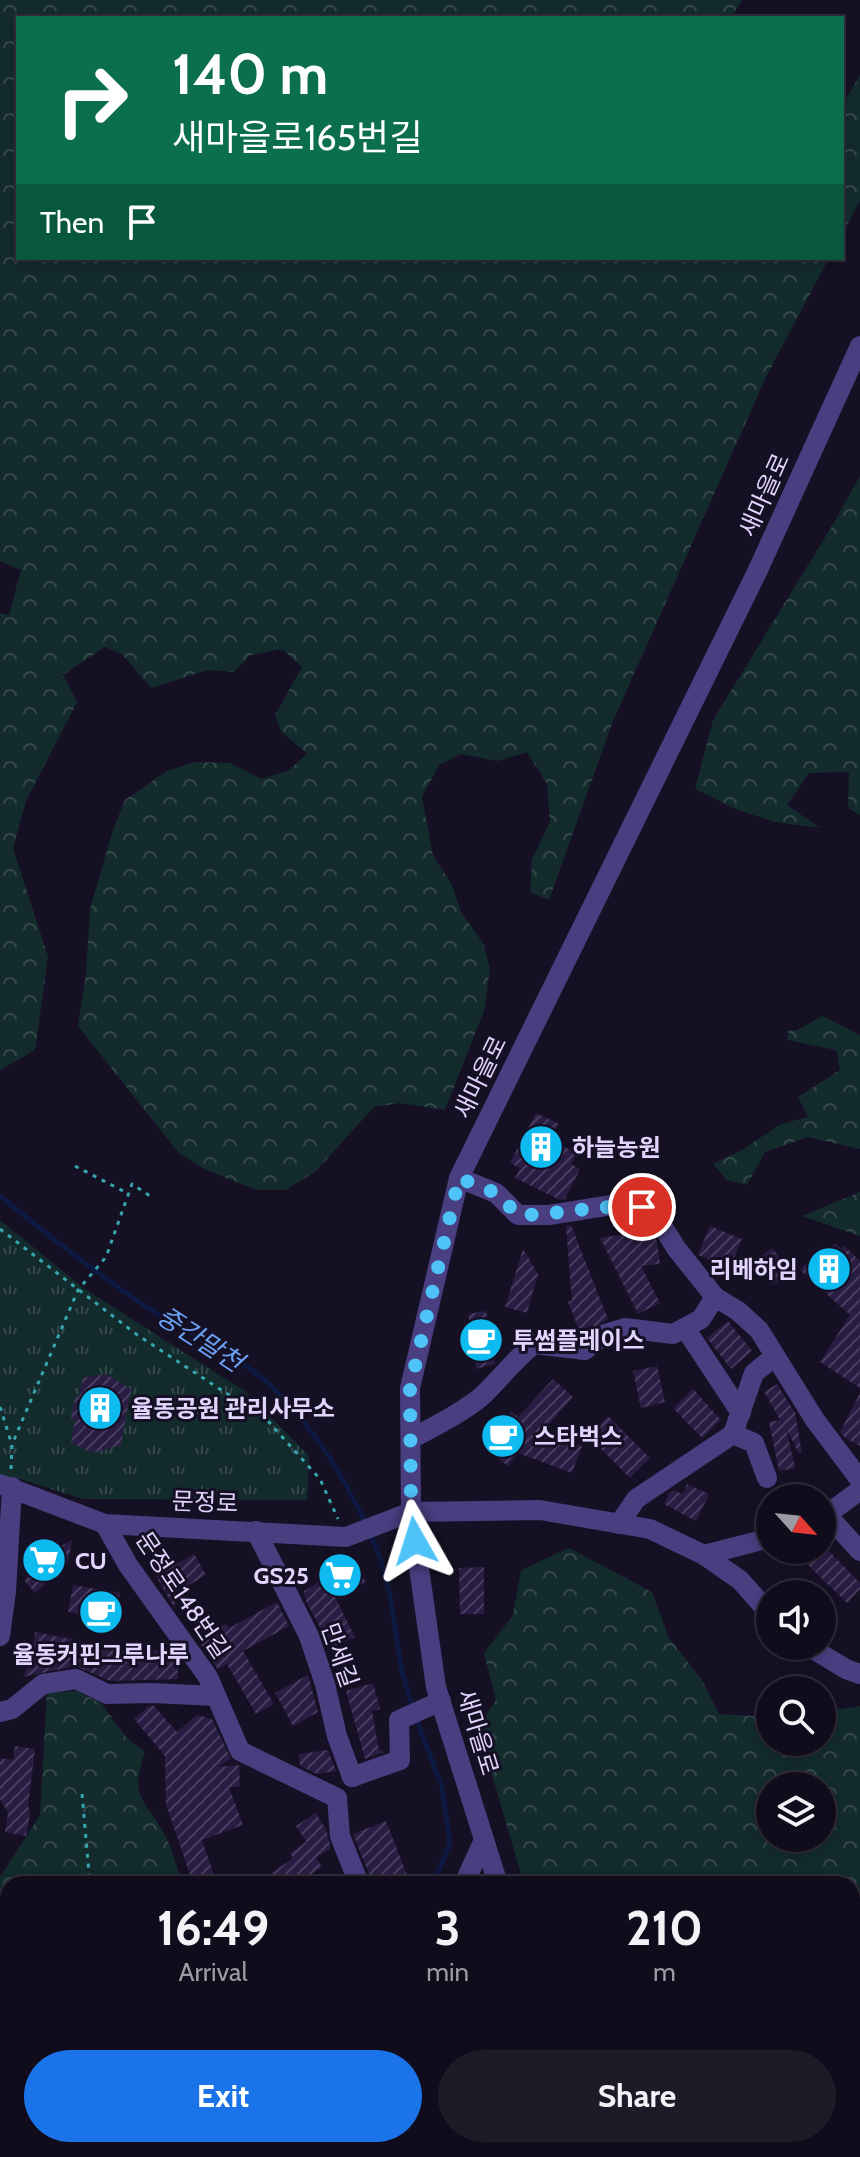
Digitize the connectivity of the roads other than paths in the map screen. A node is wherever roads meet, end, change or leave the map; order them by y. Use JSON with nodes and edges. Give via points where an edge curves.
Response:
{"nodes":[{"id":1,"x":860,"y":346,"type":"edge"},
{"id":2,"x":459,"y":1178,"type":"junction"},
{"id":3,"x":715,"y":1297,"type":"junction"},
{"id":4,"x":685,"y":1328,"type":"junction"},
{"id":5,"x":774,"y":1357,"type":"junction"},
{"id":6,"x":741,"y":1413,"type":"junction"},
{"id":7,"x":733,"y":1434,"type":"junction"},
{"id":8,"x":411,"y":1439,"type":"junction"},
{"id":9,"x":767,"y":1478,"type":"dead end"},
{"id":10,"x":860,"y":1480,"type":"edge"},
{"id":11,"x":8,"y":1482,"type":"edge"},
{"id":12,"x":860,"y":1490,"type":"edge"},
{"id":13,"x":836,"y":1507,"type":"edge"},
{"id":14,"x":411,"y":1512,"type":"junction"},
{"id":15,"x":105,"y":1524,"type":"junction"},
{"id":16,"x":619,"y":1524,"type":"junction"},
{"id":17,"x":836,"y":1528,"type":"edge"},
{"id":18,"x":256,"y":1531,"type":"junction"},
{"id":19,"x":756,"y":1542,"type":"edge"},
{"id":20,"x":860,"y":1551,"type":"edge"},
{"id":21,"x":704,"y":1555,"type":"junction"},
{"id":22,"x":756,"y":1598,"type":"edge"},
{"id":23,"x":0,"y":1636,"type":"edge"},
{"id":24,"x":835,"y":1660,"type":"edge"},
{"id":25,"x":855,"y":1670,"type":"edge"},
{"id":26,"x":216,"y":1696,"type":"junction"},
{"id":27,"x":433,"y":1705,"type":"junction"},
{"id":28,"x":0,"y":1712,"type":"edge"},
{"id":29,"x":352,"y":1777,"type":"junction"},
{"id":30,"x":337,"y":1798,"type":"junction"},
{"id":31,"x":484,"y":1840,"type":"junction"},
{"id":32,"x":356,"y":1876,"type":"edge"},
{"id":33,"x":468,"y":1876,"type":"edge"},
{"id":34,"x":495,"y":1876,"type":"edge"}],
"edges":[{"from":1,"to":2,"type":"street","name":"새마을로","via":[[751,586]]},
{"from":2,"to":3,"type":"street","via":[[496,1193],[518,1215],[642,1207],[658,1219]]},
{"from":2,"to":8,"type":"street","name":"새마을로","via":[[410,1388]]},
{"from":3,"to":4,"type":"street","via":[[701,1319]]},
{"from":3,"to":5,"type":"street","via":[[759,1330]]},
{"from":4,"to":6,"type":"street"},
{"from":4,"to":8,"type":"street","via":[[673,1334],[625,1328],[605,1334],[585,1350],[534,1344],[481,1397]]},
{"from":5,"to":6,"type":"street","via":[[754,1373]]},
{"from":5,"to":10,"type":"street"},
{"from":6,"to":7,"type":"street"},
{"from":7,"to":9,"type":"street","via":[[754,1443]]},
{"from":7,"to":16,"type":"street","via":[[636,1499]]},
{"from":8,"to":14,"type":"street","name":"새마을로"},
{"from":11,"to":15,"type":"street","name":"문정로"},
{"from":11,"to":23,"type":"street"},
{"from":12,"to":13,"type":"street"},
{"from":14,"to":16,"type":"street","via":[[540,1510]]},
{"from":14,"to":18,"type":"street","name":"문정로","via":[[350,1536]]},
{"from":14,"to":27,"type":"street","name":"새마을로","via":[[436,1687]]},
{"from":15,"to":18,"type":"street","name":"문정로"},
{"from":15,"to":26,"type":"street","name":"문정로148번길"},
{"from":16,"to":21,"type":"street","via":[[650,1529]]},
{"from":17,"to":20,"type":"street"},
{"from":18,"to":29,"type":"street","name":"만세길","via":[[309,1636]]},
{"from":19,"to":21,"type":"street"},
{"from":21,"to":22,"type":"street"},
{"from":24,"to":25,"type":"street"},
{"from":26,"to":28,"type":"street","name":"문정로148번길","via":[[107,1694],[76,1679],[43,1684],[12,1709]]},
{"from":26,"to":30,"type":"street","name":"문정로148번길","via":[[240,1751]]},
{"from":27,"to":29,"type":"street","via":[[399,1720],[400,1760]]},
{"from":27,"to":31,"type":"street","name":"새마을로"},
{"from":29,"to":30,"type":"street"},
{"from":30,"to":32,"type":"street","via":[[340,1836]]},
{"from":31,"to":33,"type":"street"},
{"from":31,"to":34,"type":"street","name":"새마을로"}]}
